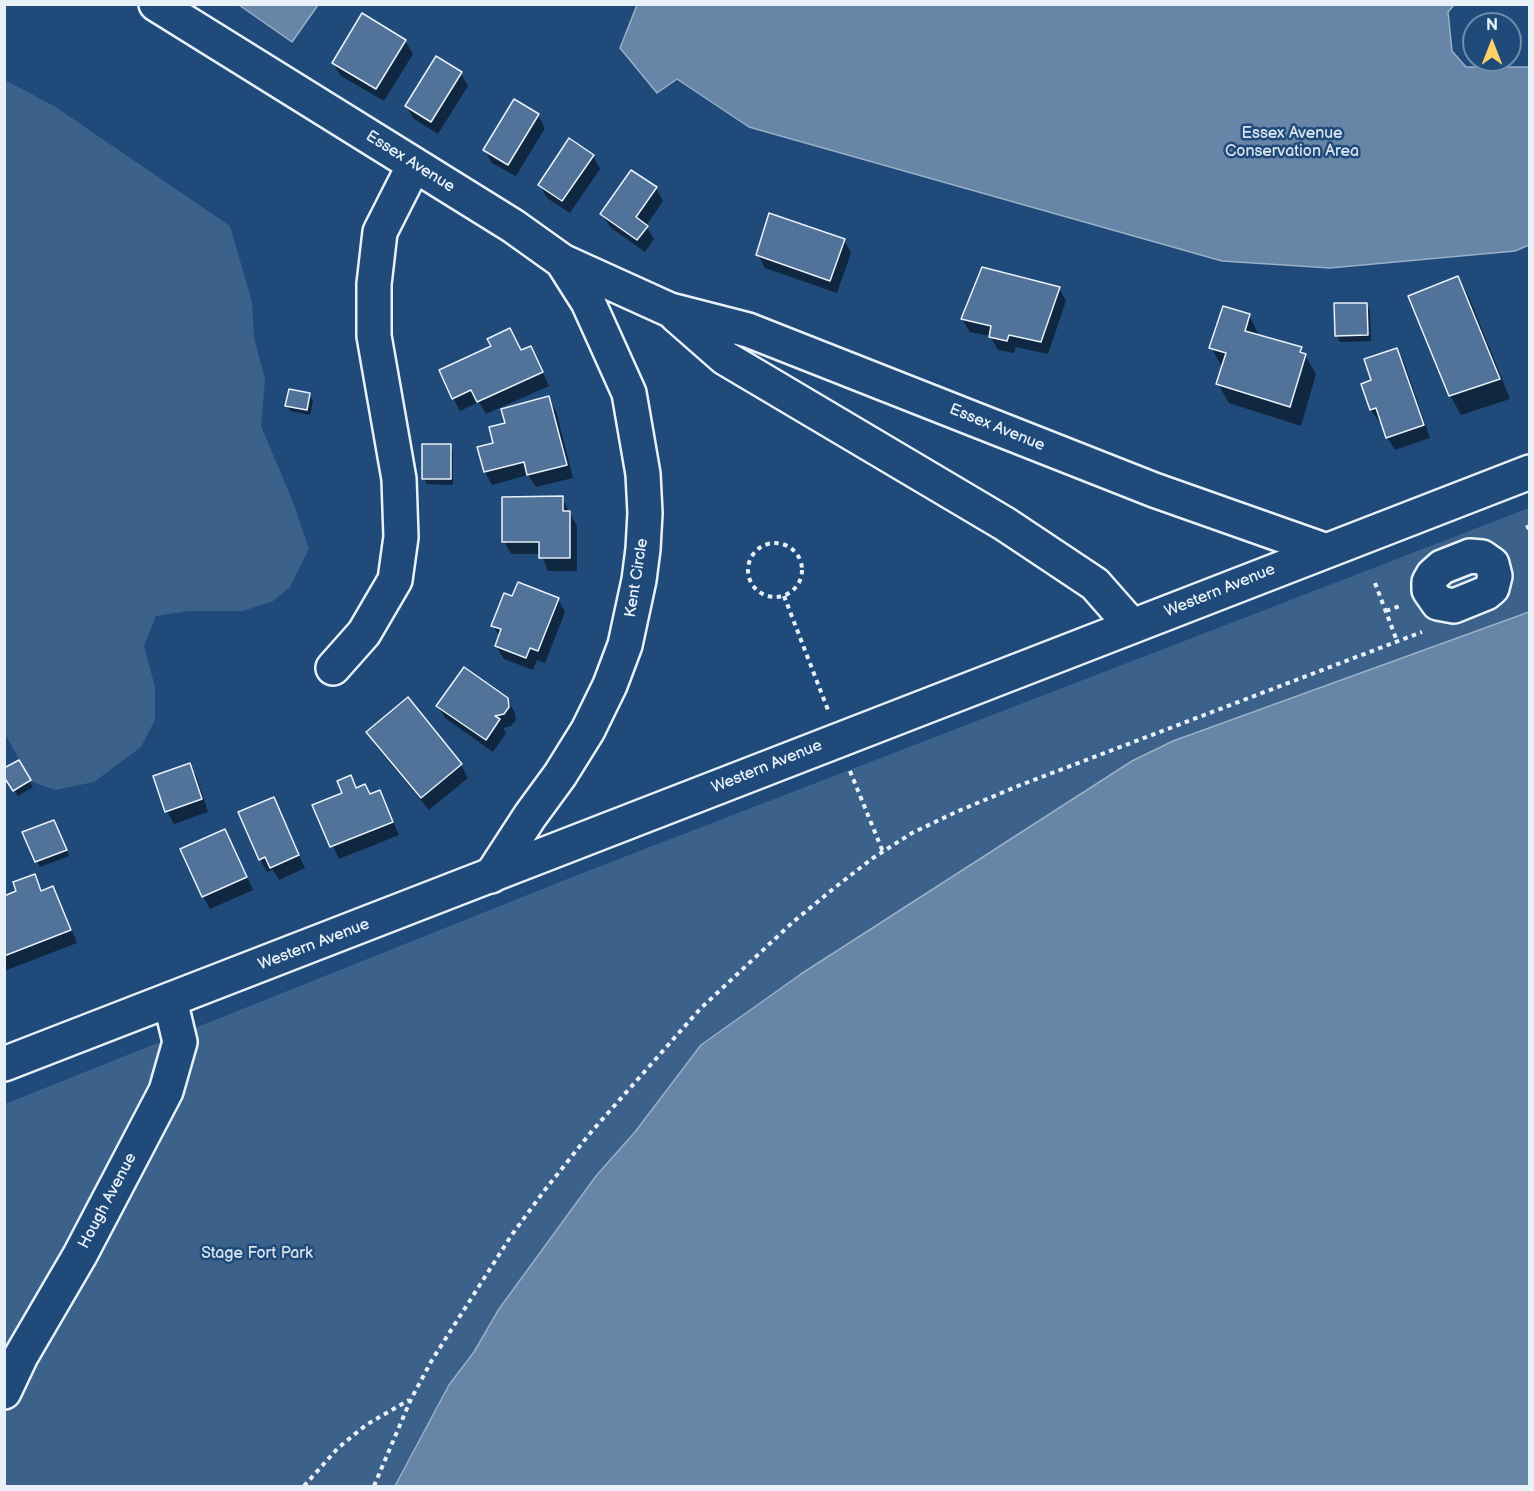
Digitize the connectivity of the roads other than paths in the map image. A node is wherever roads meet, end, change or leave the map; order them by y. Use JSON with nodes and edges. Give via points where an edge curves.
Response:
{"nodes":[{"id":1,"x":156,"y":4,"type":"edge"},
{"id":2,"x":414,"y":165,"type":"junction"},
{"id":3,"x":562,"y":261,"type":"junction"},
{"id":4,"x":670,"y":310,"type":"junction"},
{"id":5,"x":1530,"y":472,"type":"edge"},
{"id":6,"x":1324,"y":550,"type":"junction"},
{"id":7,"x":1132,"y":626,"type":"junction"},
{"id":8,"x":333,"y":668,"type":"dead end"},
{"id":9,"x":492,"y":876,"type":"junction"},
{"id":10,"x":170,"y":1000,"type":"junction"},
{"id":11,"x":4,"y":1064,"type":"edge"},
{"id":12,"x":4,"y":1392,"type":"edge"}],
"edges":[{"from":1,"to":2,"type":"street","name":"Essex Avenue"},
{"from":2,"to":3,"type":"street","name":"Essex Avenue"},
{"from":2,"to":8,"type":"street","via":[[381,232],[374,284],[374,336],[399,479],[401,537],[395,580],[364,633]]},
{"from":3,"to":4,"type":"street","name":"Essex Avenue"},
{"from":3,"to":9,"type":"street","name":"Kent Circle","via":[[588,302],[629,393],[643,474],[643,549],[625,645],[610,685],[583,739]]},
{"from":4,"to":6,"type":"street","name":"Essex Avenue","via":[[748,330],[1154,490]]},
{"from":4,"to":7,"type":"street","name":"Essex Avenue","via":[[725,358],[1005,524],[1095,584]]},
{"from":5,"to":6,"type":"street","name":"Western Avenue"},
{"from":6,"to":7,"type":"street","name":"Western Avenue"},
{"from":7,"to":9,"type":"street","name":"Western Avenue"},
{"from":9,"to":10,"type":"street","name":"Western Avenue"},
{"from":10,"to":11,"type":"street","name":"Western Avenue"},
{"from":10,"to":12,"type":"street","name":"Hough Avenue","via":[[180,1042],[166,1091],[129,1137],[80,1255]]}]}
